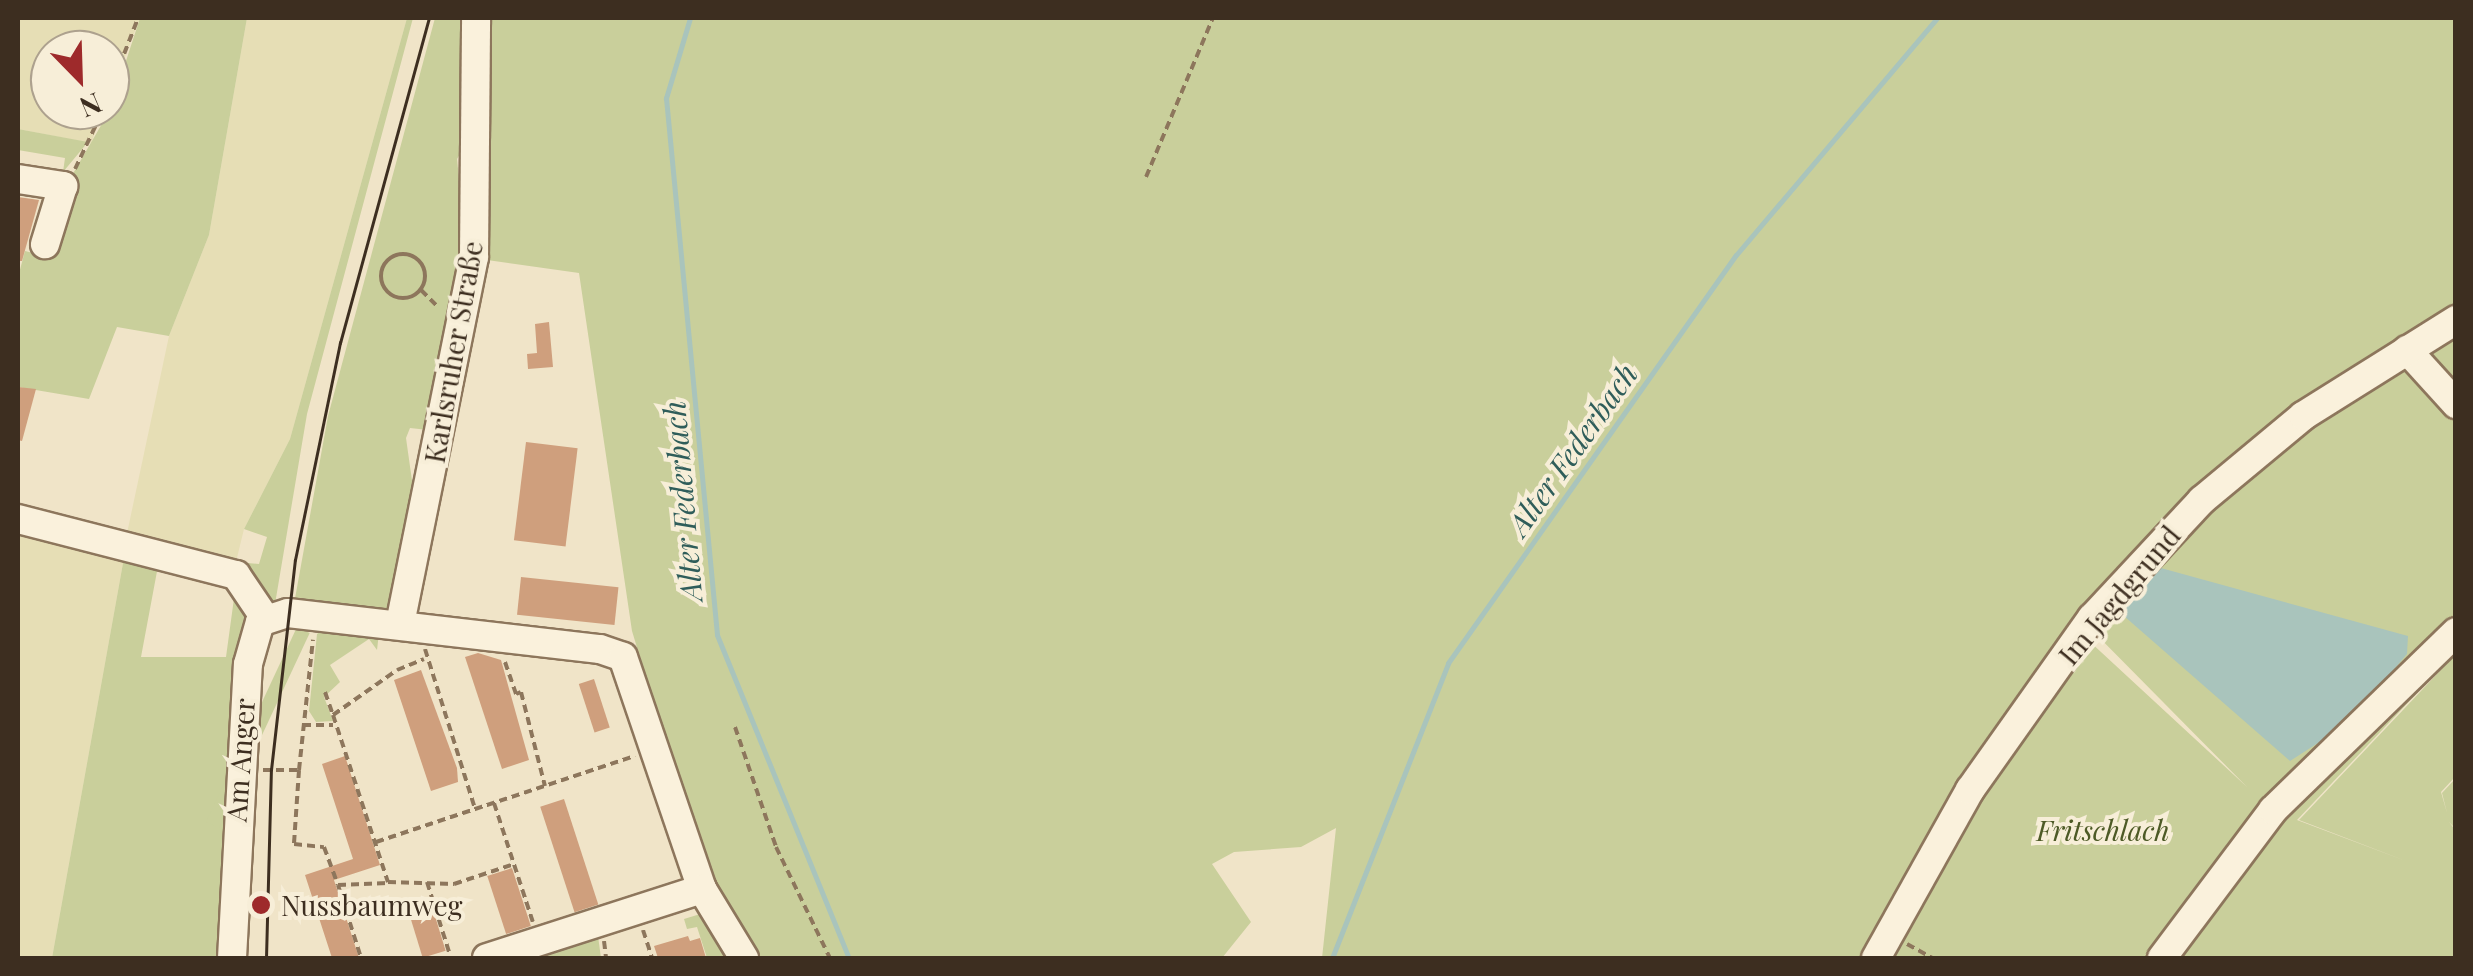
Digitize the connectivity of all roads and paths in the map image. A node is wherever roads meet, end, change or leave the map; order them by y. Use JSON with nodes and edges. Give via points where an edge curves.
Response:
{"nodes":[{"id":1,"x":476,"y":18,"type":"edge"},
{"id":2,"x":1214,"y":18,"type":"edge"},
{"id":3,"x":94,"y":130,"type":"edge"},
{"id":4,"x":85,"y":154,"type":"dead end"},
{"id":5,"x":1146,"y":177,"type":"dead end"},
{"id":6,"x":18,"y":178,"type":"edge"},
{"id":7,"x":45,"y":244,"type":"dead end"},
{"id":8,"x":401,"y":298,"type":"joint"},
{"id":9,"x":2456,"y":320,"type":"edge"},
{"id":10,"x":2408,"y":350,"type":"junction"},
{"id":11,"x":2456,"y":404,"type":"edge"},
{"id":12,"x":18,"y":519,"type":"edge"},
{"id":13,"x":316,"y":616,"type":"junction"},
{"id":14,"x":264,"y":618,"type":"junction"},
{"id":15,"x":400,"y":624,"type":"junction"},
{"id":16,"x":2456,"y":632,"type":"edge"},
{"id":17,"x":502,"y":638,"type":"junction"},
{"id":18,"x":325,"y":692,"type":"dead end"},
{"id":19,"x":333,"y":715,"type":"junction"},
{"id":20,"x":303,"y":725,"type":"junction"},
{"id":21,"x":336,"y":725,"type":"junction"},
{"id":22,"x":736,"y":726,"type":"dead end"},
{"id":23,"x":654,"y":750,"type":"junction"},
{"id":24,"x":254,"y":770,"type":"dead end"},
{"id":25,"x":299,"y":770,"type":"junction"},
{"id":26,"x":545,"y":786,"type":"junction"},
{"id":27,"x":494,"y":803,"type":"junction"},
{"id":28,"x":475,"y":809,"type":"junction"},
{"id":29,"x":376,"y":842,"type":"junction"},
{"id":30,"x":514,"y":864,"type":"junction"},
{"id":31,"x":388,"y":882,"type":"junction"},
{"id":32,"x":427,"y":882,"type":"junction"},
{"id":33,"x":338,"y":885,"type":"junction"},
{"id":34,"x":702,"y":889,"type":"junction"},
{"id":35,"x":637,"y":910,"type":"junction"},
{"id":36,"x":538,"y":940,"type":"junction"},
{"id":37,"x":1883,"y":946,"type":"edge"},
{"id":38,"x":232,"y":958,"type":"edge"},
{"id":39,"x":360,"y":958,"type":"edge"},
{"id":40,"x":451,"y":958,"type":"edge"},
{"id":41,"x":488,"y":958,"type":"edge"},
{"id":42,"x":652,"y":958,"type":"edge"},
{"id":43,"x":744,"y":958,"type":"edge"},
{"id":44,"x":830,"y":958,"type":"edge"},
{"id":45,"x":1932,"y":958,"type":"edge"},
{"id":46,"x":2162,"y":958,"type":"edge"}],
"edges":[{"from":1,"to":15,"type":"street","name":"Karlsruher Straße","via":[[474,257]]},
{"from":2,"to":5,"type":"path"},
{"from":3,"to":4,"type":"path"},
{"from":6,"to":7,"type":"street","via":[[63,186]]},
{"from":8,"to":8,"type":"path","via":[[421,290],[425,276],[416,258],[402,254],[384,264],[381,279]]},
{"from":9,"to":10,"type":"street","name":"Im Jagdgrund"},
{"from":10,"to":11,"type":"street"},
{"from":10,"to":37,"type":"street","name":"Im Jagdgrund","via":[[2303,416],[2202,500],[2092,618],[1970,790]]},
{"from":12,"to":14,"type":"street","via":[[236,575]]},
{"from":13,"to":14,"type":"street"},
{"from":13,"to":15,"type":"street"},
{"from":13,"to":20,"type":"path"},
{"from":14,"to":38,"type":"street","name":"Am Anger","via":[[252,639],[244,699]]},
{"from":15,"to":17,"type":"street"},
{"from":16,"to":46,"type":"street","via":[[2273,810]]},
{"from":17,"to":23,"type":"street","via":[[614,652],[628,663],[624,698]]},
{"from":17,"to":26,"type":"path","via":[[500,650],[516,694],[521,692]]},
{"from":18,"to":19,"type":"path"},
{"from":19,"to":21,"type":"path"},
{"from":19,"to":28,"type":"path","via":[[424,659],[443,717],[450,715],[456,732],[449,734]]},
{"from":20,"to":21,"type":"path"},
{"from":20,"to":25,"type":"path"},
{"from":21,"to":29,"type":"path"},
{"from":22,"to":44,"type":"path","via":[[776,847]]},
{"from":23,"to":26,"type":"path"},
{"from":23,"to":34,"type":"street"},
{"from":24,"to":25,"type":"path"},
{"from":25,"to":33,"type":"path","via":[[294,844],[324,847]]},
{"from":26,"to":27,"type":"path"},
{"from":27,"to":28,"type":"path"},
{"from":27,"to":30,"type":"path"},
{"from":28,"to":29,"type":"path"},
{"from":29,"to":31,"type":"path"},
{"from":30,"to":32,"type":"path","via":[[454,884]]},
{"from":30,"to":36,"type":"path"},
{"from":31,"to":32,"type":"path"},
{"from":31,"to":33,"type":"path"},
{"from":32,"to":40,"type":"path"},
{"from":33,"to":39,"type":"path"},
{"from":34,"to":35,"type":"street"},
{"from":34,"to":43,"type":"street"},
{"from":35,"to":36,"type":"street"},
{"from":35,"to":42,"type":"path"},
{"from":36,"to":41,"type":"street"},
{"from":37,"to":45,"type":"path"}]}
